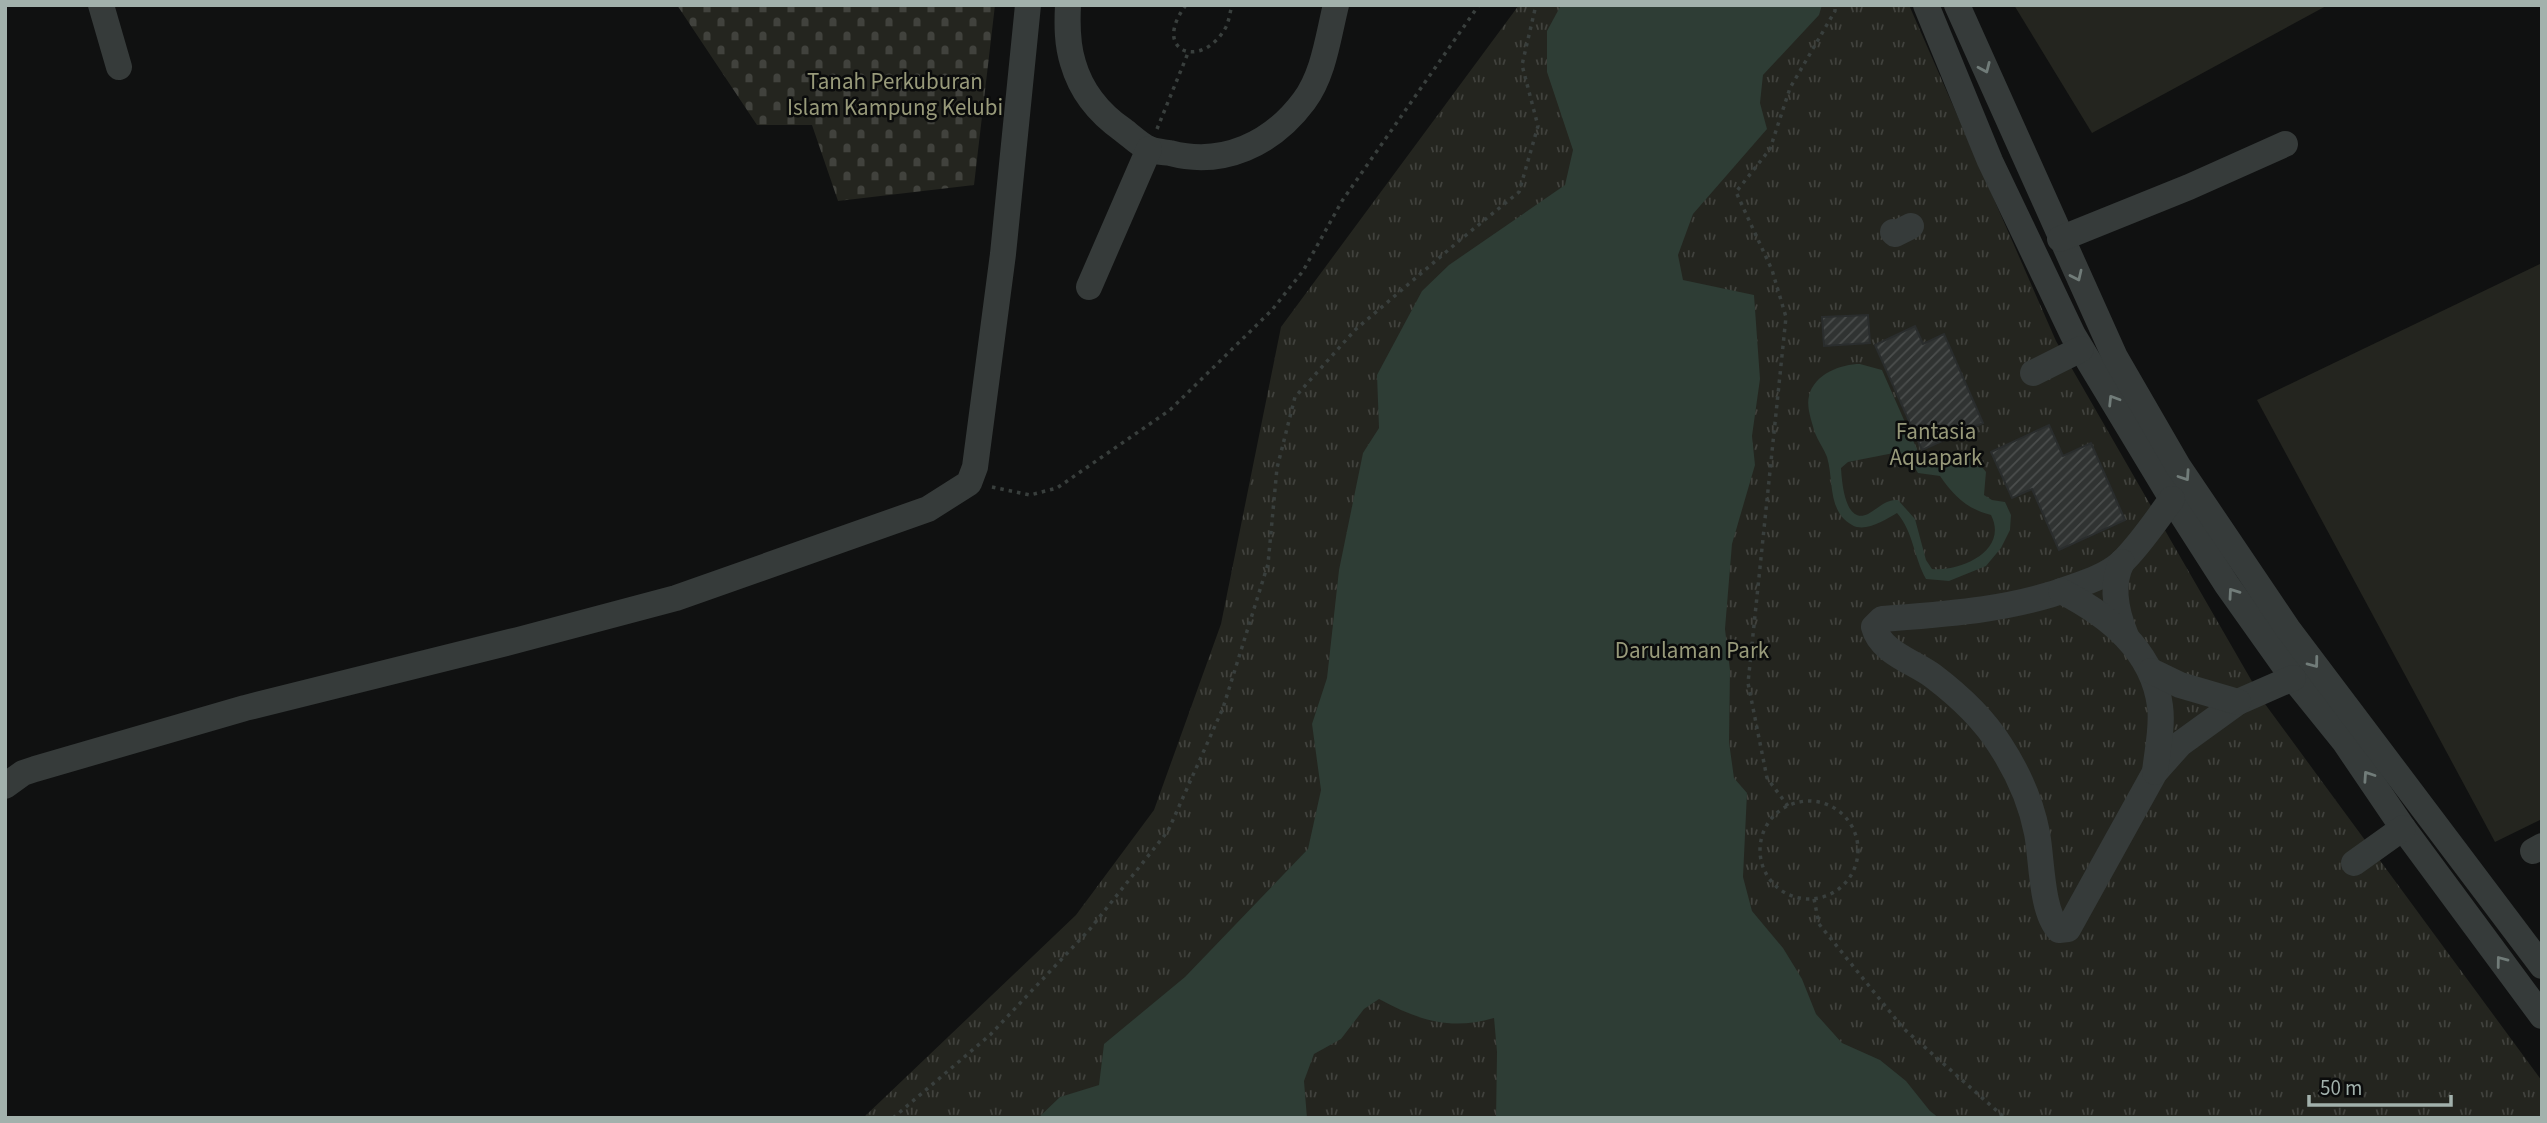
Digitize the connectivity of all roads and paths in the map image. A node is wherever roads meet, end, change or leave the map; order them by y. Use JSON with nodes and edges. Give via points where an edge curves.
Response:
{"nodes":[{"id":1,"x":101,"y":5,"type":"edge"},
{"id":2,"x":1028,"y":5,"type":"edge"},
{"id":3,"x":1068,"y":5,"type":"edge"},
{"id":4,"x":1186,"y":5,"type":"edge"},
{"id":5,"x":1232,"y":5,"type":"edge"},
{"id":6,"x":1336,"y":5,"type":"edge"},
{"id":7,"x":1479,"y":5,"type":"edge"},
{"id":8,"x":1536,"y":5,"type":"edge"},
{"id":9,"x":1835,"y":5,"type":"edge"},
{"id":10,"x":1926,"y":5,"type":"edge"},
{"id":11,"x":1957,"y":5,"type":"edge"},
{"id":12,"x":1188,"y":53,"type":"junction"},
{"id":13,"x":119,"y":67,"type":"dead end"},
{"id":14,"x":2285,"y":144,"type":"dead end"},
{"id":15,"x":1149,"y":149,"type":"junction"},
{"id":16,"x":2060,"y":239,"type":"junction"},
{"id":17,"x":1089,"y":287,"type":"dead end"},
{"id":18,"x":2081,"y":348,"type":"junction"},
{"id":19,"x":2033,"y":373,"type":"dead end"},
{"id":20,"x":969,"y":483,"type":"junction"},
{"id":21,"x":2172,"y":499,"type":"junction"},
{"id":22,"x":2122,"y":562,"type":"junction"},
{"id":23,"x":2061,"y":592,"type":"junction"},
{"id":24,"x":2127,"y":638,"type":"junction"},
{"id":25,"x":2151,"y":671,"type":"junction"},
{"id":26,"x":2293,"y":678,"type":"junction"},
{"id":27,"x":2238,"y":702,"type":"junction"},
{"id":28,"x":2155,"y":772,"type":"junction"},
{"id":29,"x":5,"y":786,"type":"edge"},
{"id":30,"x":1788,"y":806,"type":"junction"},
{"id":31,"x":2403,"y":828,"type":"junction"},
{"id":32,"x":2354,"y":863,"type":"dead end"},
{"id":33,"x":1814,"y":899,"type":"junction"},
{"id":34,"x":2542,"y":966,"type":"edge"},
{"id":35,"x":2542,"y":1016,"type":"edge"},
{"id":36,"x":892,"y":1118,"type":"edge"},
{"id":37,"x":2006,"y":1118,"type":"edge"}],
"edges":[{"from":1,"to":13,"type":"street"},
{"from":2,"to":20,"type":"street","via":[[998,293],[975,467]]},
{"from":3,"to":15,"type":"street","via":[[1069,44],[1083,88],[1115,125]]},
{"from":4,"to":12,"type":"path","via":[[1177,17],[1172,38]]},
{"from":5,"to":12,"type":"path","via":[[1226,27],[1216,40]]},
{"from":6,"to":15,"type":"street","via":[[1316,78],[1305,100],[1279,129],[1241,151],[1215,158]]},
{"from":7,"to":20,"type":"path","via":[[1350,190],[1303,271],[1272,310],[1170,410],[1058,488],[1030,495]]},
{"from":8,"to":36,"type":"path","via":[[1522,65],[1538,126],[1520,192],[1355,330],[1295,397],[1278,468],[1268,564],[1223,708],[1168,831],[1090,929],[999,1025]]},
{"from":9,"to":30,"type":"path","via":[[1790,88],[1770,149],[1736,192],[1772,270],[1786,317],[1748,683],[1768,778]]},
{"from":10,"to":18,"type":"street","via":[[1990,161]]},
{"from":11,"to":16,"type":"street","one_way":true},
{"from":12,"to":15,"type":"path"},
{"from":14,"to":16,"type":"street"},
{"from":15,"to":17,"type":"street"},
{"from":16,"to":34,"type":"street","one_way":true,"via":[[2115,357],[2178,466],[2288,629]]},
{"from":18,"to":19,"type":"street"},
{"from":21,"to":18,"type":"street","one_way":true},
{"from":20,"to":29,"type":"street","via":[[928,509],[676,598],[193,723],[23,773]]},
{"from":21,"to":22,"type":"street"},
{"from":26,"to":21,"type":"street","one_way":true},
{"from":22,"to":23,"type":"street"},
{"from":22,"to":24,"type":"street","via":[[2115,593]]},
{"from":23,"to":24,"type":"street","via":[[2082,602]]},
{"from":23,"to":28,"type":"street","via":[[1974,611],[1882,620],[1874,627],[1876,638],[1933,676],[1985,723],[2000,745],[2033,816],[2046,898],[2059,930],[2068,929]]},
{"from":24,"to":25,"type":"street"},
{"from":25,"to":27,"type":"street"},
{"from":25,"to":28,"type":"street","via":[[2160,707]]},
{"from":26,"to":27,"type":"street"},
{"from":31,"to":26,"type":"street","one_way":true,"via":[[2344,741]]},
{"from":27,"to":28,"type":"street","via":[[2180,744]]},
{"from":30,"to":33,"type":"path","via":[[1764,831],[1763,866],[1783,892]]},
{"from":30,"to":33,"type":"path","via":[[1812,801],[1835,808],[1856,837],[1853,873],[1837,891]]},
{"from":31,"to":32,"type":"street"},
{"from":35,"to":31,"type":"street","one_way":true},
{"from":33,"to":37,"type":"path","via":[[1819,924],[1903,1028]]}]}
